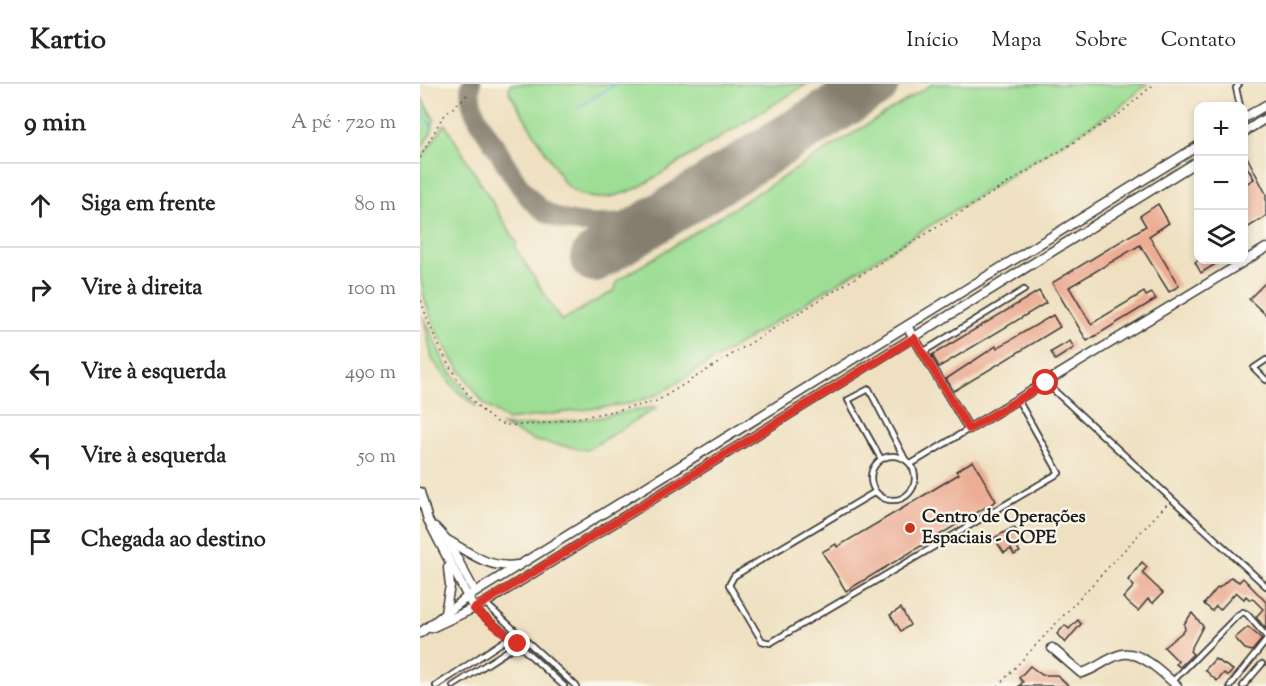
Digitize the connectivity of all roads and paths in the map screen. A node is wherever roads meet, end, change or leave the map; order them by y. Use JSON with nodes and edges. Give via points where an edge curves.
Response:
{"nodes":[{"id":1,"x":1154,"y":84,"type":"edge"},
{"id":2,"x":1239,"y":84,"type":"edge"},
{"id":3,"x":470,"y":92,"type":"dead end"},
{"id":4,"x":1239,"y":102,"type":"edge"},
{"id":5,"x":1266,"y":105,"type":"edge"},
{"id":6,"x":1248,"y":116,"type":"edge"},
{"id":7,"x":1266,"y":118,"type":"edge"},
{"id":8,"x":1248,"y":129,"type":"edge"},
{"id":9,"x":1194,"y":148,"type":"edge"},
{"id":10,"x":420,"y":158,"type":"edge"},
{"id":11,"x":1194,"y":164,"type":"edge"},
{"id":12,"x":1266,"y":248,"type":"edge"},
{"id":13,"x":1024,"y":290,"type":"dead end"},
{"id":14,"x":420,"y":295,"type":"edge"},
{"id":15,"x":928,"y":313,"type":"junction"},
{"id":16,"x":936,"y":325,"type":"junction"},
{"id":17,"x":907,"y":326,"type":"junction"},
{"id":18,"x":914,"y":338,"type":"junction"},
{"id":19,"x":923,"y":352,"type":"junction"},
{"id":20,"x":857,"y":357,"type":"junction"},
{"id":21,"x":1266,"y":360,"type":"edge"},
{"id":22,"x":865,"y":369,"type":"junction"},
{"id":23,"x":1266,"y":380,"type":"edge"},
{"id":24,"x":1046,"y":383,"type":"junction"},
{"id":25,"x":1018,"y":400,"type":"junction"},
{"id":26,"x":969,"y":429,"type":"junction"},
{"id":27,"x":881,"y":459,"type":"junction"},
{"id":28,"x":905,"y":459,"type":"junction"},
{"id":29,"x":911,"y":464,"type":"junction"},
{"id":30,"x":420,"y":492,"type":"edge"},
{"id":31,"x":875,"y":492,"type":"junction"},
{"id":32,"x":1171,"y":499,"type":"junction"},
{"id":33,"x":428,"y":520,"type":"junction"},
{"id":34,"x":447,"y":540,"type":"junction"},
{"id":35,"x":448,"y":562,"type":"junction"},
{"id":36,"x":520,"y":564,"type":"junction"},
{"id":37,"x":1266,"y":586,"type":"edge"},
{"id":38,"x":475,"y":592,"type":"junction"},
{"id":39,"x":466,"y":598,"type":"junction"},
{"id":40,"x":484,"y":603,"type":"junction"},
{"id":41,"x":474,"y":609,"type":"junction"},
{"id":42,"x":445,"y":613,"type":"junction"},
{"id":43,"x":420,"y":633,"type":"edge"},
{"id":44,"x":1266,"y":636,"type":"edge"},
{"id":45,"x":510,"y":637,"type":"junction"},
{"id":46,"x":1266,"y":641,"type":"edge"},
{"id":47,"x":518,"y":644,"type":"junction"},
{"id":48,"x":1052,"y":648,"type":"dead end"},
{"id":49,"x":1262,"y":664,"type":"dead end"},
{"id":50,"x":1175,"y":684,"type":"edge"},
{"id":51,"x":436,"y":686,"type":"edge"},
{"id":52,"x":453,"y":686,"type":"edge"},
{"id":53,"x":564,"y":686,"type":"edge"},
{"id":54,"x":576,"y":686,"type":"edge"},
{"id":55,"x":998,"y":686,"type":"edge"},
{"id":56,"x":1230,"y":686,"type":"edge"},
{"id":57,"x":1243,"y":686,"type":"edge"}],
"edges":[{"from":1,"to":14,"type":"path","via":[[1121,113],[657,401],[529,424],[511,426],[495,421],[475,402],[448,364],[430,329]]},
{"from":2,"to":4,"type":"lane","via":[[1236,88]]},
{"from":3,"to":10,"type":"path","via":[[442,118]]},
{"from":5,"to":6,"type":"street"},
{"from":7,"to":8,"type":"street"},
{"from":9,"to":15,"type":"street"},
{"from":11,"to":16,"type":"street"},
{"from":12,"to":24,"type":"street"},
{"from":13,"to":19,"type":"lane"},
{"from":15,"to":16,"type":"street","via":[[927,323]]},
{"from":15,"to":17,"type":"street"},
{"from":16,"to":18,"type":"street"},
{"from":17,"to":18,"type":"street"},
{"from":17,"to":20,"type":"street"},
{"from":18,"to":19,"type":"street"},
{"from":18,"to":22,"type":"street"},
{"from":19,"to":26,"type":"street"},
{"from":20,"to":22,"type":"street","via":[[865,359]]},
{"from":20,"to":36,"type":"street"},
{"from":21,"to":23,"type":"lane","via":[[1254,368]]},
{"from":22,"to":40,"type":"street"},
{"from":24,"to":25,"type":"street"},
{"from":24,"to":32,"type":"lane"},
{"from":25,"to":26,"type":"street"},
{"from":25,"to":31,"type":"lane","via":[[1059,473],[770,643],[762,641],[729,585],[734,576]]},
{"from":26,"to":29,"type":"lane"},
{"from":27,"to":28,"type":"lane"},
{"from":27,"to":28,"type":"lane","via":[[849,400],[870,389]]},
{"from":27,"to":31,"type":"lane","via":[[872,470],[870,482]]},
{"from":28,"to":29,"type":"lane"},
{"from":29,"to":31,"type":"lane","via":[[916,479],[909,493],[897,501],[884,500]]},
{"from":30,"to":33,"type":"street"},
{"from":32,"to":37,"type":"lane"},
{"from":32,"to":55,"type":"path"},
{"from":33,"to":34,"type":"street"},
{"from":33,"to":35,"type":"street"},
{"from":34,"to":36,"type":"street","via":[[488,563],[505,567]]},
{"from":34,"to":38,"type":"street"},
{"from":35,"to":39,"type":"street"},
{"from":35,"to":42,"type":"street","via":[[450,586]]},
{"from":36,"to":38,"type":"street"},
{"from":38,"to":39,"type":"street"},
{"from":39,"to":41,"type":"street"},
{"from":39,"to":42,"type":"street"},
{"from":40,"to":41,"type":"street"},
{"from":40,"to":54,"type":"lane"},
{"from":41,"to":43,"type":"street"},
{"from":41,"to":45,"type":"lane"},
{"from":42,"to":43,"type":"street"},
{"from":44,"to":50,"type":"lane","via":[[1243,612]]},
{"from":45,"to":47,"type":"lane"},
{"from":45,"to":51,"type":"lane"},
{"from":46,"to":56,"type":"lane"},
{"from":47,"to":52,"type":"lane"},
{"from":47,"to":53,"type":"lane"},
{"from":48,"to":50,"type":"street","via":[[1081,674],[1124,654],[1148,662]]},
{"from":49,"to":57,"type":"lane"}]}
